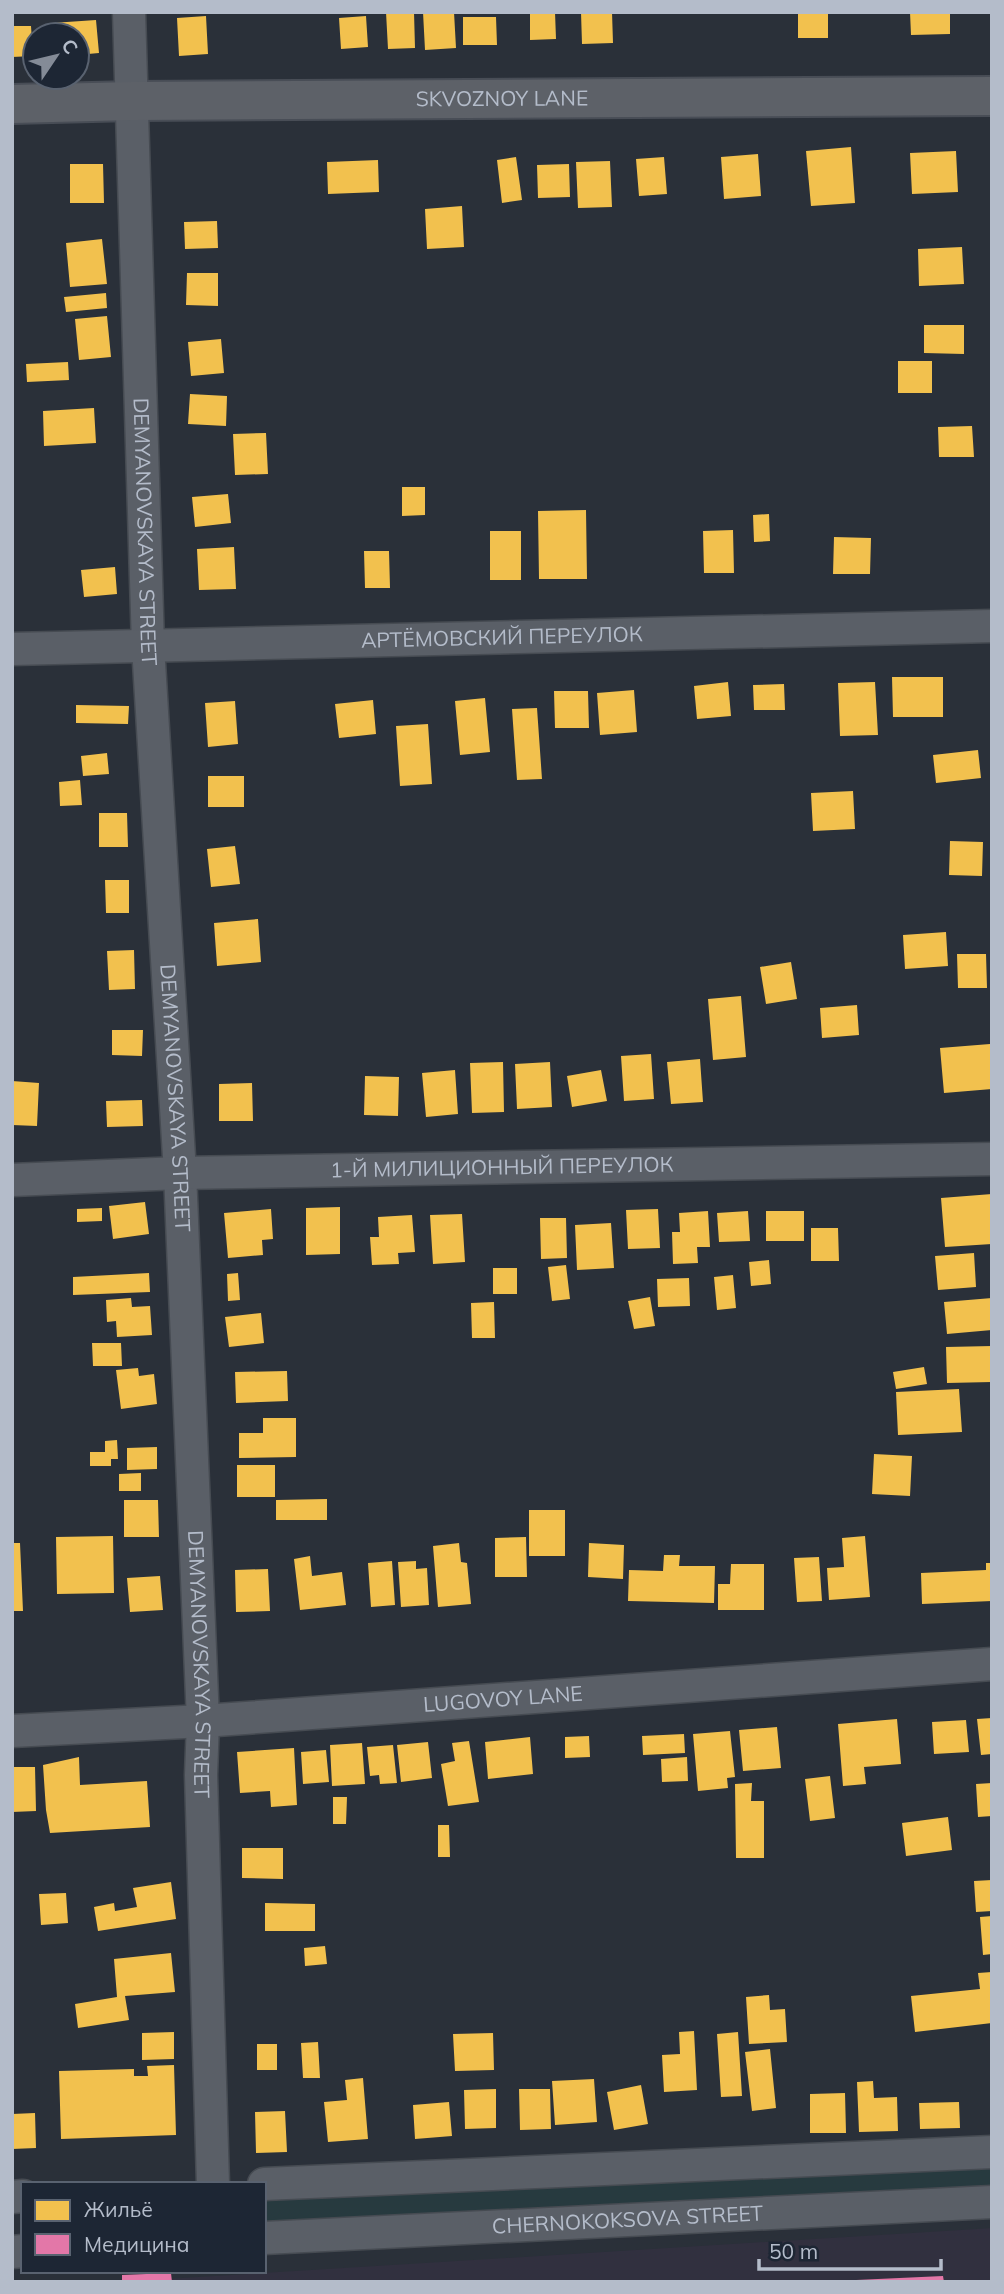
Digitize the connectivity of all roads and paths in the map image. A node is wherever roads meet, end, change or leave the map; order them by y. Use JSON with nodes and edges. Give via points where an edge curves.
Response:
{"nodes":[{"id":1,"x":129,"y":12,"type":"edge"},
{"id":2,"x":992,"y":96,"type":"edge"},
{"id":3,"x":132,"y":101,"type":"junction"},
{"id":4,"x":12,"y":104,"type":"edge"},
{"id":5,"x":992,"y":626,"type":"edge"},
{"id":6,"x":148,"y":646,"type":"junction"},
{"id":7,"x":12,"y":649,"type":"edge"},
{"id":8,"x":992,"y":1159,"type":"edge"},
{"id":9,"x":180,"y":1173,"type":"junction"},
{"id":10,"x":12,"y":1181,"type":"edge"},
{"id":11,"x":992,"y":1664,"type":"edge"},
{"id":12,"x":203,"y":1721,"type":"junction"},
{"id":13,"x":12,"y":1731,"type":"edge"},
{"id":14,"x":992,"y":2152,"type":"edge"},
{"id":15,"x":213,"y":2182,"type":"edge"},
{"id":16,"x":266,"y":2184,"type":"edge"},
{"id":17,"x":992,"y":2202,"type":"edge"},
{"id":18,"x":266,"y":2238,"type":"edge"}],
"edges":[{"from":1,"to":3,"type":"street","name":"DEMYANOVSKAYA STREET"},
{"from":2,"to":3,"type":"main road","name":"SKVOZNOY LANE"},
{"from":3,"to":4,"type":"main road","name":"SKVOZNOY LANE"},
{"from":3,"to":6,"type":"street","name":"DEMYANOVSKAYA STREET"},
{"from":5,"to":6,"type":"street","name":"АРТЁМОВСКИЙ ПЕРЕУЛОК"},
{"from":6,"to":7,"type":"street","name":"АРТЁМОВСКИЙ ПЕРЕУЛОК"},
{"from":6,"to":9,"type":"street","name":"DEMYANOVSKAYA STREET"},
{"from":8,"to":9,"type":"street","name":"1-Й МИЛИЦИОННЫЙ ПЕРЕУЛОК"},
{"from":9,"to":10,"type":"street","name":"1-Й МИЛИЦИОННЫЙ ПЕРЕУЛОК"},
{"from":9,"to":12,"type":"street","name":"DEMYANOVSKAYA STREET"},
{"from":11,"to":12,"type":"street","name":"LUGOVOY LANE"},
{"from":12,"to":13,"type":"street","name":"LUGOVOY LANE"},
{"from":12,"to":15,"type":"street","name":"DEMYANOVSKAYA STREET"},
{"from":14,"to":16,"type":"street"},
{"from":17,"to":18,"type":"street","name":"CHERNOKOKSOVA STREET"}]}
